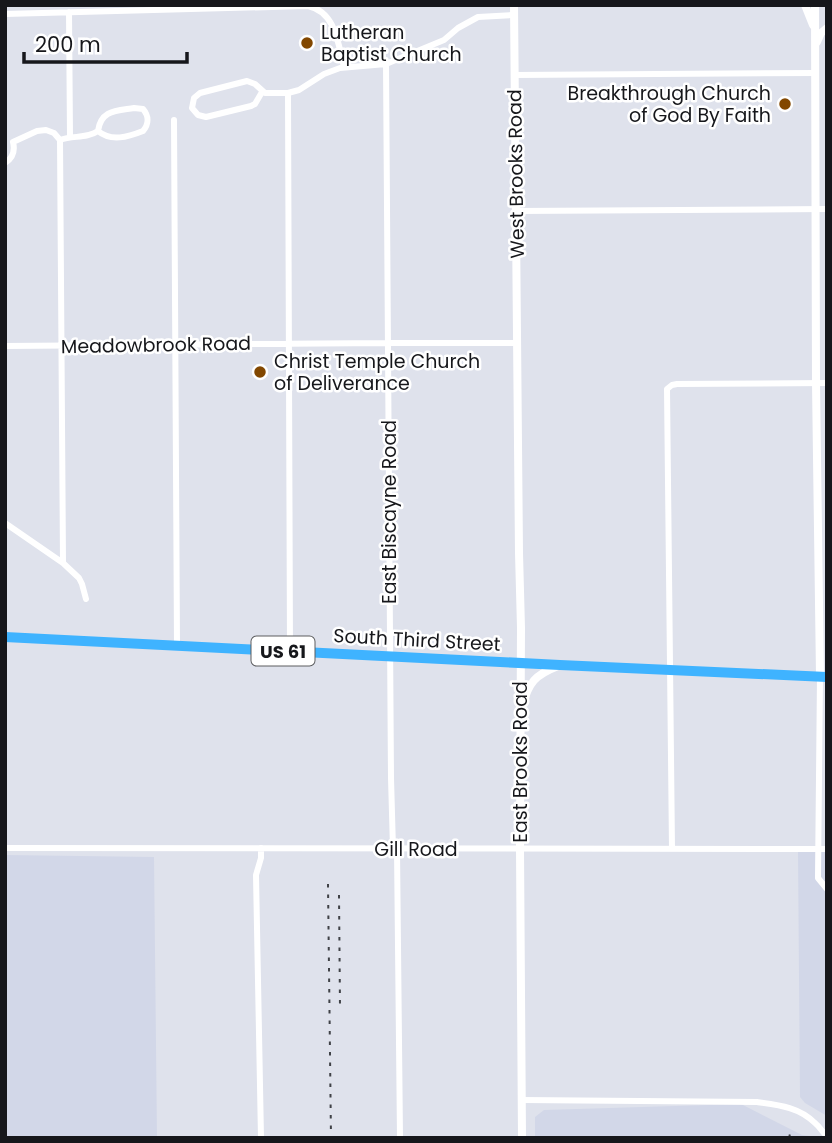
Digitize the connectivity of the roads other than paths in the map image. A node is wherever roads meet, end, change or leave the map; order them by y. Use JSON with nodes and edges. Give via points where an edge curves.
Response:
{"nodes":[{"id":1,"x":805,"y":5,"type":"edge"},
{"id":2,"x":816,"y":5,"type":"edge"},
{"id":3,"x":514,"y":10,"type":"edge"},
{"id":4,"x":69,"y":12,"type":"junction"},
{"id":5,"x":5,"y":14,"type":"edge"},
{"id":6,"x":827,"y":28,"type":"edge"},
{"id":7,"x":815,"y":32,"type":"junction"},
{"id":8,"x":815,"y":45,"type":"junction"},
{"id":9,"x":386,"y":64,"type":"junction"},
{"id":10,"x":344,"y":67,"type":"junction"},
{"id":11,"x":815,"y":72,"type":"junction"},
{"id":12,"x":514,"y":75,"type":"junction"},
{"id":13,"x":262,"y":92,"type":"junction"},
{"id":14,"x":288,"y":93,"type":"junction"},
{"id":15,"x":174,"y":120,"type":"dead end"},
{"id":16,"x":98,"y":131,"type":"junction"},
{"id":17,"x":70,"y":137,"type":"junction"},
{"id":18,"x":6,"y":138,"type":"edge"},
{"id":19,"x":60,"y":140,"type":"junction"},
{"id":20,"x":13,"y":142,"type":"junction"},
{"id":21,"x":5,"y":163,"type":"edge"},
{"id":22,"x":822,"y":209,"type":"edge"},
{"id":23,"x":516,"y":211,"type":"junction"},
{"id":24,"x":388,"y":343,"type":"junction"},
{"id":25,"x":518,"y":343,"type":"junction"},
{"id":26,"x":175,"y":344,"type":"junction"},
{"id":27,"x":289,"y":344,"type":"junction"},
{"id":28,"x":5,"y":346,"type":"edge"},
{"id":29,"x":62,"y":346,"type":"junction"},
{"id":30,"x":816,"y":383,"type":"junction"},
{"id":31,"x":827,"y":383,"type":"edge"},
{"id":32,"x":5,"y":523,"type":"edge"},
{"id":33,"x":822,"y":530,"type":"edge"},
{"id":34,"x":63,"y":563,"type":"junction"},
{"id":35,"x":86,"y":599,"type":"dead end"},
{"id":36,"x":5,"y":637,"type":"edge"},
{"id":37,"x":177,"y":646,"type":"junction"},
{"id":38,"x":290,"y":651,"type":"junction"},
{"id":39,"x":390,"y":656,"type":"junction"},
{"id":40,"x":520,"y":662,"type":"junction"},
{"id":41,"x":560,"y":665,"type":"junction"},
{"id":42,"x":670,"y":669,"type":"junction"},
{"id":43,"x":823,"y":676,"type":"edge"},
{"id":44,"x":520,"y":715,"type":"junction"},
{"id":45,"x":5,"y":848,"type":"edge"},
{"id":46,"x":261,"y":848,"type":"junction"},
{"id":47,"x":818,"y":848,"type":"junction"},
{"id":48,"x":395,"y":849,"type":"junction"},
{"id":49,"x":520,"y":849,"type":"junction"},
{"id":50,"x":672,"y":849,"type":"junction"},
{"id":51,"x":827,"y":849,"type":"edge"},
{"id":52,"x":827,"y":889,"type":"edge"},
{"id":53,"x":522,"y":1100,"type":"junction"},
{"id":54,"x":827,"y":1136,"type":"edge"},
{"id":55,"x":261,"y":1138,"type":"edge"},
{"id":56,"x":400,"y":1138,"type":"edge"},
{"id":57,"x":522,"y":1138,"type":"edge"}],
"edges":[{"from":1,"to":7,"type":"main road"},
{"from":2,"to":7,"type":"main road"},
{"from":3,"to":9,"type":"street","via":[[478,18],[444,40]]},
{"from":3,"to":12,"type":"main road","name":"West Brooks Road"},
{"from":4,"to":5,"type":"street"},
{"from":4,"to":10,"type":"street","via":[[312,7],[331,23]]},
{"from":4,"to":17,"type":"street"},
{"from":6,"to":8,"type":"main road"},
{"from":7,"to":8,"type":"main road"},
{"from":8,"to":11,"type":"main road"},
{"from":9,"to":10,"type":"street"},
{"from":9,"to":24,"type":"street","name":"East Biscayne Road"},
{"from":10,"to":14,"type":"street"},
{"from":11,"to":12,"type":"street"},
{"from":11,"to":22,"type":"main road"},
{"from":12,"to":23,"type":"main road","name":"West Brooks Road"},
{"from":13,"to":13,"type":"street","via":[[253,83],[242,82],[198,94],[192,108],[206,117],[253,105]]},
{"from":13,"to":14,"type":"street"},
{"from":14,"to":27,"type":"street"},
{"from":15,"to":26,"type":"street"},
{"from":16,"to":16,"type":"street","via":[[111,138],[140,132],[147,125],[147,116],[139,108],[110,113],[101,119]]},
{"from":16,"to":17,"type":"street"},
{"from":17,"to":19,"type":"street"},
{"from":18,"to":20,"type":"street"},
{"from":19,"to":20,"type":"street","via":[[54,132],[43,130]]},
{"from":19,"to":29,"type":"street"},
{"from":20,"to":21,"type":"street","via":[[13,153]]},
{"from":22,"to":23,"type":"street"},
{"from":22,"to":30,"type":"main road"},
{"from":23,"to":25,"type":"main road","name":"West Brooks Road"},
{"from":24,"to":25,"type":"street","name":"Meadowbrook Road"},
{"from":24,"to":27,"type":"street","name":"Meadowbrook Road"},
{"from":24,"to":39,"type":"street","name":"East Biscayne Road"},
{"from":25,"to":40,"type":"main road","name":"East Brooks Road"},
{"from":26,"to":27,"type":"street","name":"Meadowbrook Road"},
{"from":26,"to":29,"type":"street","name":"Meadowbrook Road"},
{"from":26,"to":37,"type":"street"},
{"from":27,"to":38,"type":"street"},
{"from":28,"to":29,"type":"street","name":"Meadowbrook Road"},
{"from":29,"to":34,"type":"street"},
{"from":30,"to":31,"type":"street"},
{"from":30,"to":33,"type":"main road"},
{"from":30,"to":42,"type":"street","via":[[677,384],[667,389]]},
{"from":32,"to":34,"type":"street"},
{"from":33,"to":43,"type":"main road"},
{"from":34,"to":35,"type":"street","via":[[79,578]]},
{"from":36,"to":37,"type":"highway","name":"South Third Street","number":"US 61"},
{"from":37,"to":38,"type":"highway","name":"South Third Street","number":"US 61"},
{"from":38,"to":39,"type":"highway","name":"South Third Street","number":"US 61"},
{"from":39,"to":40,"type":"highway","name":"South Third Street","number":"US 61"},
{"from":39,"to":48,"type":"street","name":"East Biscayne Road"},
{"from":40,"to":41,"type":"highway","name":"South Third Street","number":"US 61"},
{"from":40,"to":44,"type":"main road","name":"East Brooks Road"},
{"from":41,"to":42,"type":"highway","name":"South Third Street","number":"US 61"},
{"from":41,"to":44,"type":"main road","via":[[529,685]]},
{"from":42,"to":43,"type":"highway","name":"South Third Street","number":"US 61"},
{"from":42,"to":50,"type":"street"},
{"from":43,"to":47,"type":"street"},
{"from":44,"to":49,"type":"main road","name":"East Brooks Road"},
{"from":45,"to":46,"type":"street","name":"Gill Road"},
{"from":46,"to":48,"type":"street","name":"Gill Road"},
{"from":46,"to":55,"type":"street","via":[[256,875]]},
{"from":47,"to":50,"type":"street","name":"Gill Road"},
{"from":47,"to":51,"type":"street","name":"Gill Road"},
{"from":47,"to":52,"type":"street","via":[[818,878]]},
{"from":48,"to":49,"type":"street","name":"Gill Road"},
{"from":48,"to":56,"type":"street","name":"East Biscayne Road"},
{"from":49,"to":50,"type":"street","name":"Gill Road"},
{"from":49,"to":53,"type":"main road","name":"East Brooks Road"},
{"from":53,"to":54,"type":"street","via":[[785,1105],[804,1114]]},
{"from":53,"to":57,"type":"main road","name":"East Brooks Road"}]}
